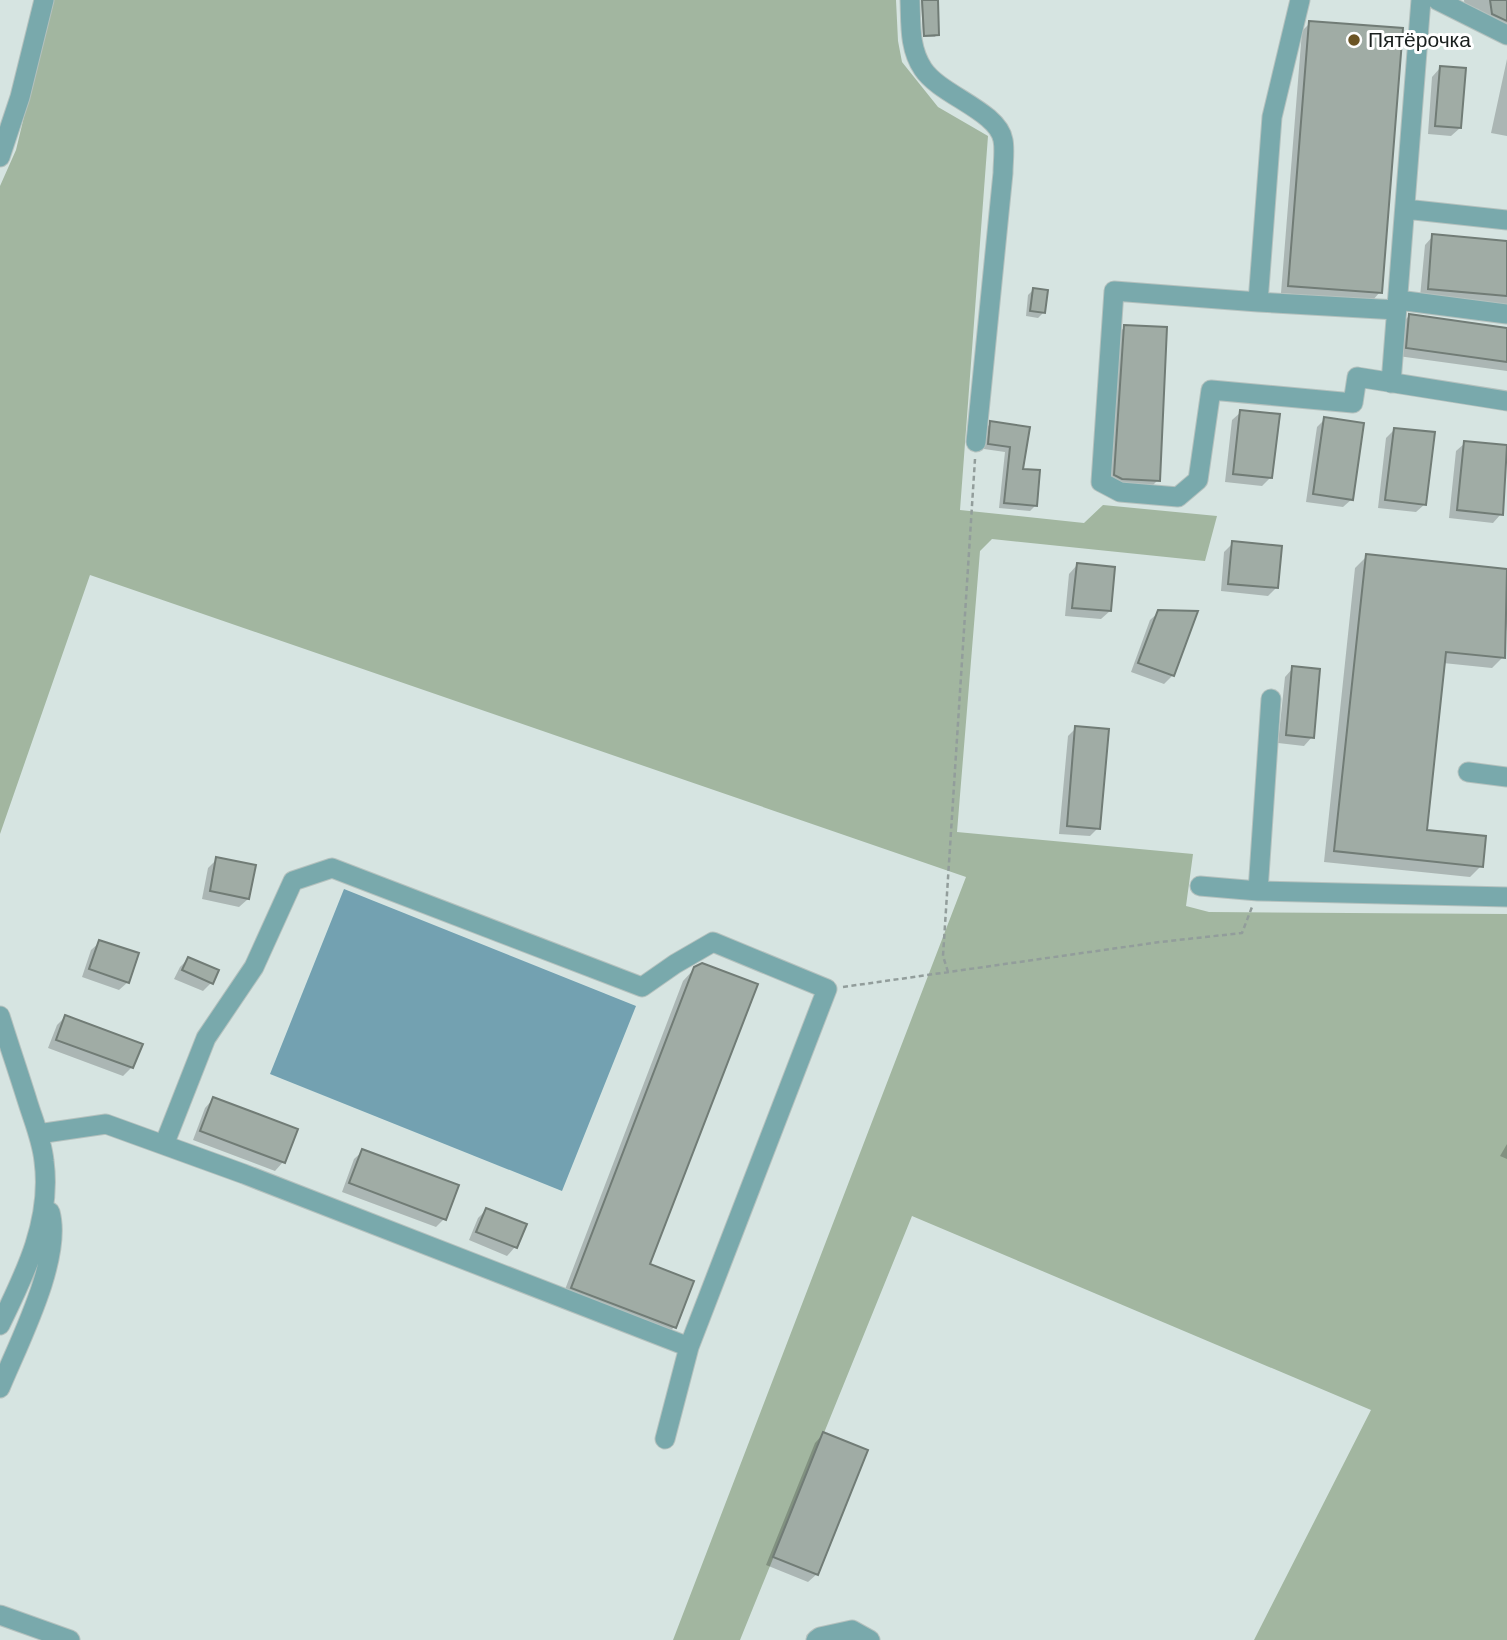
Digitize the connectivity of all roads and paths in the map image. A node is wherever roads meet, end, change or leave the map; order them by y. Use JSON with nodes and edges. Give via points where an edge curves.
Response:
{"nodes":[{"id":1,"x":44,"y":0,"type":"edge"},
{"id":2,"x":910,"y":0,"type":"edge"},
{"id":3,"x":1300,"y":0,"type":"edge"},
{"id":4,"x":1420,"y":0,"type":"edge"},
{"id":5,"x":1437,"y":0,"type":"edge"},
{"id":6,"x":1507,"y":36,"type":"edge"},
{"id":7,"x":0,"y":157,"type":"edge"},
{"id":8,"x":1405,"y":209,"type":"junction"},
{"id":9,"x":1507,"y":220,"type":"edge"},
{"id":10,"x":1258,"y":302,"type":"junction"},
{"id":11,"x":1397,"y":305,"type":"junction"},
{"id":12,"x":1507,"y":314,"type":"edge"},
{"id":13,"x":1391,"y":383,"type":"junction"},
{"id":14,"x":1507,"y":401,"type":"edge"},
{"id":15,"x":976,"y":442,"type":"joint"},
{"id":16,"x":1271,"y":699,"type":"dead end"},
{"id":17,"x":1468,"y":772,"type":"dead end"},
{"id":18,"x":1507,"y":777,"type":"edge"},
{"id":19,"x":1200,"y":886,"type":"dead end"},
{"id":20,"x":1258,"y":891,"type":"junction"},
{"id":21,"x":1507,"y":897,"type":"edge"},
{"id":22,"x":948,"y":972,"type":"junction"},
{"id":23,"x":827,"y":989,"type":"junction"},
{"id":24,"x":0,"y":1016,"type":"edge"},
{"id":25,"x":38,"y":1134,"type":"junction"},
{"id":26,"x":164,"y":1145,"type":"junction"},
{"id":27,"x":44,"y":1194,"type":"junction"},
{"id":28,"x":0,"y":1325,"type":"edge"},
{"id":29,"x":690,"y":1347,"type":"junction"},
{"id":30,"x":0,"y":1388,"type":"edge"},
{"id":31,"x":665,"y":1439,"type":"dead end"},
{"id":32,"x":0,"y":1615,"type":"edge"},
{"id":33,"x":70,"y":1640,"type":"edge"},
{"id":34,"x":816,"y":1640,"type":"edge"},
{"id":35,"x":870,"y":1640,"type":"edge"}],
"edges":[{"from":1,"to":7,"type":"street"},
{"from":2,"to":15,"type":"street","via":[[911,43],[923,70],[990,119],[1003,137]]},
{"from":3,"to":10,"type":"street","via":[[1272,117]]},
{"from":4,"to":8,"type":"street"},
{"from":5,"to":6,"type":"street"},
{"from":8,"to":9,"type":"street"},
{"from":8,"to":11,"type":"street"},
{"from":10,"to":11,"type":"street"},
{"from":10,"to":13,"type":"street","via":[[1114,291],[1101,482],[1120,492],[1178,497],[1198,480],[1211,390],[1353,403],[1357,377]]},
{"from":11,"to":12,"type":"street"},
{"from":11,"to":13,"type":"street"},
{"from":13,"to":14,"type":"street"},
{"from":15,"to":22,"type":"path","via":[[943,956]]},
{"from":16,"to":20,"type":"street"},
{"from":17,"to":18,"type":"street"},
{"from":19,"to":20,"type":"street"},
{"from":20,"to":21,"type":"street"},
{"from":20,"to":22,"type":"path","via":[[1242,933]]},
{"from":22,"to":23,"type":"path"},
{"from":23,"to":26,"type":"street","via":[[713,942],[642,986],[332,868],[293,881],[254,967],[206,1038]]},
{"from":23,"to":29,"type":"street"},
{"from":24,"to":25,"type":"street"},
{"from":25,"to":26,"type":"street","via":[[106,1124]]},
{"from":25,"to":27,"type":"street"},
{"from":26,"to":29,"type":"street"},
{"from":27,"to":28,"type":"street","via":[[28,1266]]},
{"from":27,"to":30,"type":"street","via":[[52,1220],[51,1251]]},
{"from":29,"to":31,"type":"street"},
{"from":32,"to":33,"type":"street"},
{"from":34,"to":35,"type":"street","via":[[852,1630]]}]}
